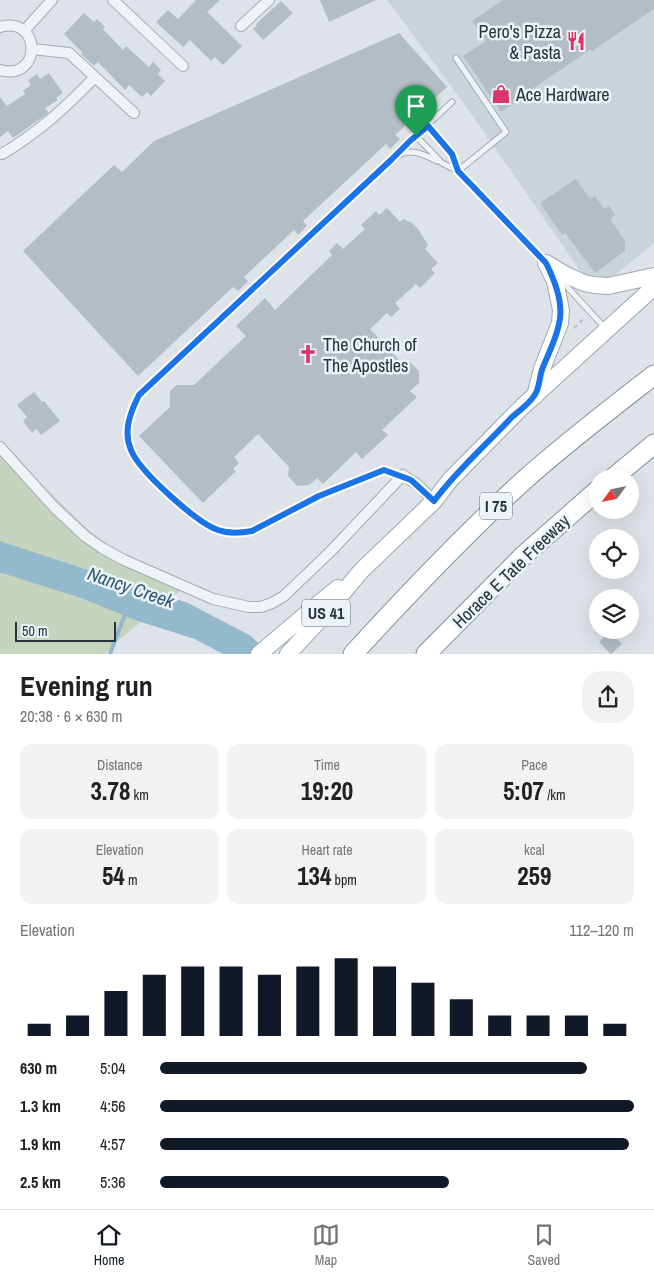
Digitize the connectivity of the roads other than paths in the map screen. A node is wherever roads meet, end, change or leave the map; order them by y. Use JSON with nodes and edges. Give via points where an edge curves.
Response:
{"nodes":[{"id":1,"x":52,"y":0,"type":"edge"},
{"id":2,"x":113,"y":0,"type":"edge"},
{"id":3,"x":269,"y":0,"type":"edge"},
{"id":4,"x":0,"y":26,"type":"edge"},
{"id":5,"x":241,"y":26,"type":"dead end"},
{"id":6,"x":24,"y":30,"type":"junction"},
{"id":7,"x":32,"y":50,"type":"junction"},
{"id":8,"x":456,"y":58,"type":"dead end"},
{"id":9,"x":183,"y":66,"type":"dead end"},
{"id":10,"x":0,"y":70,"type":"edge"},
{"id":11,"x":95,"y":77,"type":"junction"},
{"id":12,"x":452,"y":102,"type":"dead end"},
{"id":13,"x":134,"y":113,"type":"dead end"},
{"id":14,"x":428,"y":126,"type":"junction"},
{"id":15,"x":416,"y":136,"type":"junction"},
{"id":16,"x":2,"y":154,"type":"dead end"},
{"id":17,"x":391,"y":160,"type":"junction"},
{"id":18,"x":442,"y":164,"type":"junction"},
{"id":19,"x":458,"y":171,"type":"junction"},
{"id":20,"x":546,"y":263,"type":"junction"},
{"id":21,"x":654,"y":276,"type":"edge"},
{"id":22,"x":654,"y":287,"type":"edge"},
{"id":23,"x":607,"y":330,"type":"junction"},
{"id":24,"x":654,"y":375,"type":"edge"},
{"id":25,"x":535,"y":396,"type":"junction"},
{"id":26,"x":654,"y":444,"type":"edge"},
{"id":27,"x":0,"y":448,"type":"edge"},
{"id":28,"x":654,"y":460,"type":"edge"},
{"id":29,"x":624,"y":469,"type":"edge"},
{"id":30,"x":632,"y":469,"type":"edge"},
{"id":31,"x":403,"y":476,"type":"junction"},
{"id":32,"x":589,"y":498,"type":"edge"},
{"id":33,"x":434,"y":501,"type":"junction"},
{"id":34,"x":361,"y":570,"type":"junction"},
{"id":35,"x":259,"y":654,"type":"edge"},
{"id":36,"x":289,"y":654,"type":"edge"},
{"id":37,"x":353,"y":654,"type":"edge"},
{"id":38,"x":426,"y":654,"type":"edge"}],
"edges":[{"from":1,"to":6,"type":"street"},
{"from":2,"to":9,"type":"street"},
{"from":3,"to":5,"type":"street"},
{"from":4,"to":6,"type":"street","via":[[12,25]]},
{"from":6,"to":7,"type":"street","via":[[31,40]]},
{"from":7,"to":10,"type":"street","via":[[22,68],[11,72]]},
{"from":7,"to":11,"type":"street","via":[[69,53]]},
{"from":8,"to":19,"type":"lane","via":[[506,132]]},
{"from":11,"to":13,"type":"street"},
{"from":11,"to":16,"type":"street","via":[[68,106]]},
{"from":12,"to":14,"type":"lane"},
{"from":14,"to":15,"type":"lane"},
{"from":14,"to":19,"type":"lane","via":[[452,154]]},
{"from":15,"to":17,"type":"lane"},
{"from":15,"to":18,"type":"lane"},
{"from":17,"to":18,"type":"lane","via":[[400,154],[413,152]]},
{"from":17,"to":31,"type":"lane","via":[[146,387],[134,404],[127,431],[130,450],[168,494],[219,531],[252,531],[319,496],[378,471]]},
{"from":18,"to":19,"type":"lane"},
{"from":19,"to":20,"type":"lane"},
{"from":20,"to":21,"type":"main road","via":[[566,275],[594,285],[608,286]]},
{"from":20,"to":23,"type":"lane"},
{"from":20,"to":25,"type":"main road","via":[[559,297],[560,323]]},
{"from":22,"to":23,"type":"main road","number":"US 41"},
{"from":23,"to":25,"type":"main road","number":"US 41"},
{"from":24,"to":37,"type":"highway","number":"I 75","via":[[598,418],[475,526]]},
{"from":25,"to":33,"type":"main road","number":"US 41","via":[[450,480]]},
{"from":26,"to":29,"type":"highway"},
{"from":27,"to":31,"type":"street","via":[[54,507],[102,548],[213,599],[249,607],[261,607],[284,596]]},
{"from":28,"to":30,"type":"highway"},
{"from":31,"to":33,"type":"street"},
{"from":32,"to":38,"type":"highway","name":"Horace E Tate Freeway","via":[[523,556]]},
{"from":33,"to":34,"type":"main road","number":"US 41"},
{"from":34,"to":35,"type":"main road","number":"US 41"},
{"from":34,"to":36,"type":"main road","number":"US 41"}]}
